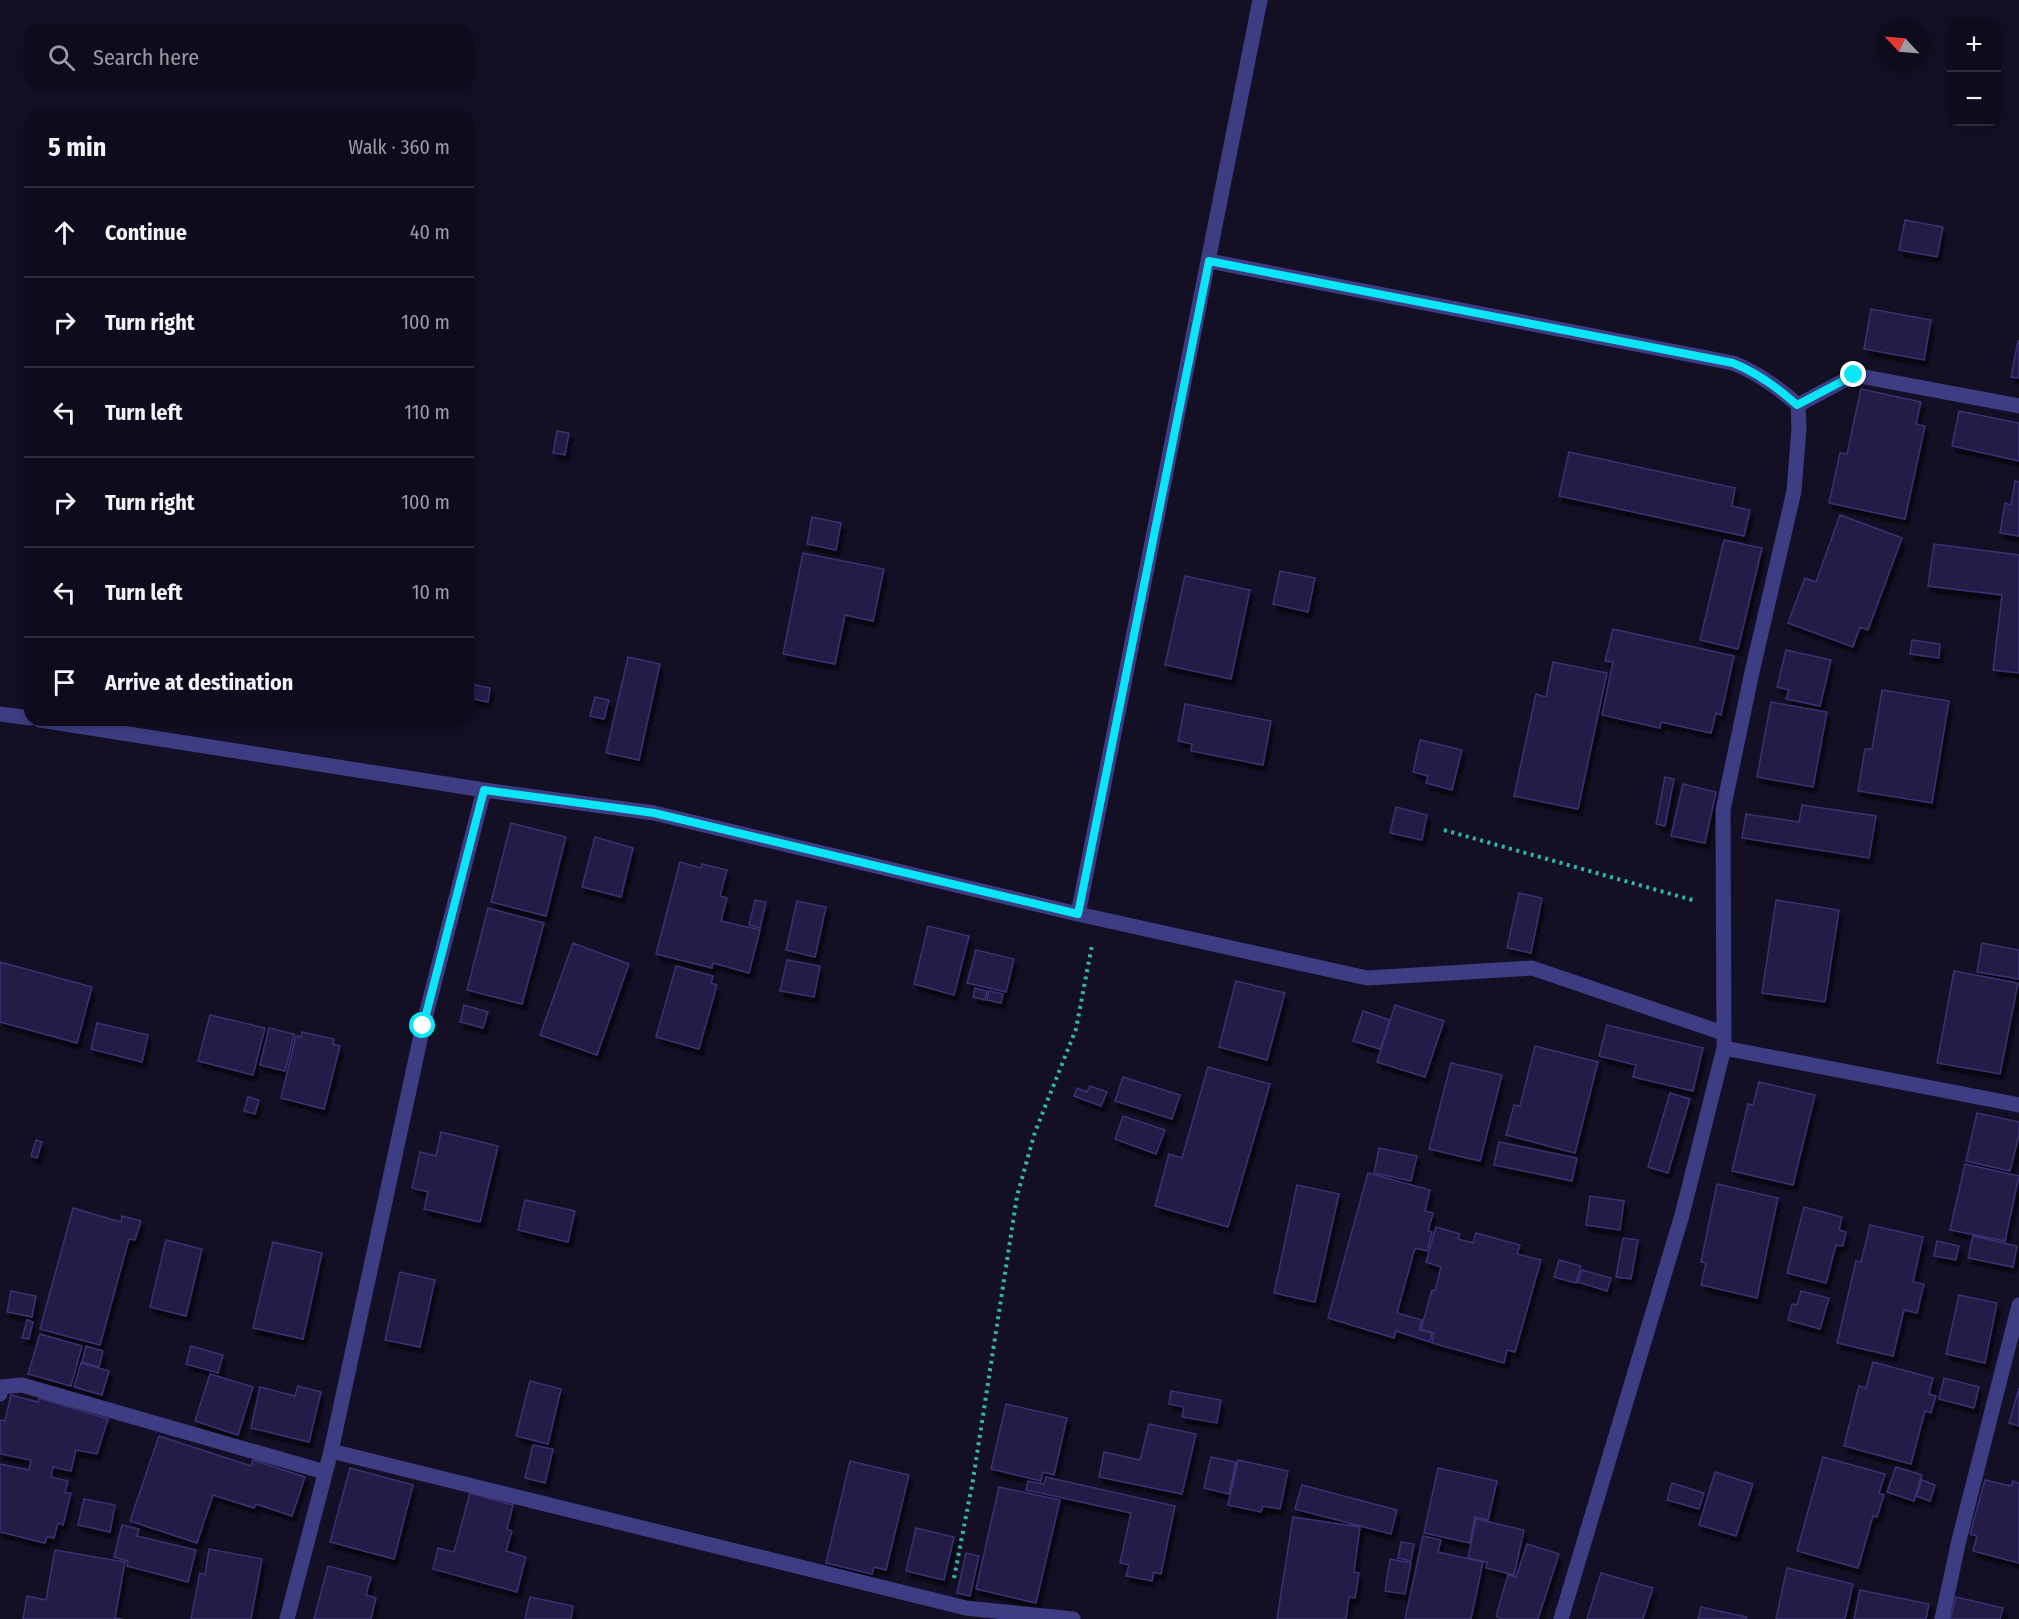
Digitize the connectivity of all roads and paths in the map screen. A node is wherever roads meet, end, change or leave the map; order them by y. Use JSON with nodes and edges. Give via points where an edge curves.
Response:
{"nodes":[{"id":1,"x":1260,"y":0,"type":"edge"},
{"id":2,"x":1209,"y":261,"type":"junction"},
{"id":3,"x":1797,"y":405,"type":"junction"},
{"id":4,"x":2019,"y":406,"type":"edge"},
{"id":5,"x":0,"y":714,"type":"edge"},
{"id":6,"x":24,"y":717,"type":"edge"},
{"id":7,"x":78,"y":726,"type":"edge"},
{"id":8,"x":484,"y":790,"type":"junction"},
{"id":9,"x":1444,"y":830,"type":"dead end"},
{"id":10,"x":1723,"y":909,"type":"junction"},
{"id":11,"x":1078,"y":914,"type":"junction"},
{"id":12,"x":1097,"y":918,"type":"junction"},
{"id":13,"x":1724,"y":1040,"type":"junction"},
{"id":14,"x":2019,"y":1105,"type":"edge"},
{"id":15,"x":2019,"y":1305,"type":"edge"},
{"id":16,"x":2012,"y":1369,"type":"edge"},
{"id":17,"x":0,"y":1394,"type":"edge"},
{"id":18,"x":331,"y":1450,"type":"junction"},
{"id":19,"x":325,"y":1472,"type":"junction"},
{"id":20,"x":950,"y":1604,"type":"junction"},
{"id":21,"x":287,"y":1619,"type":"edge"},
{"id":22,"x":1073,"y":1619,"type":"edge"},
{"id":23,"x":1561,"y":1619,"type":"edge"},
{"id":24,"x":1942,"y":1619,"type":"edge"}],
"edges":[{"from":1,"to":2,"type":"street"},
{"from":2,"to":3,"type":"street","via":[[1733,363],[1772,383]]},
{"from":2,"to":11,"type":"street"},
{"from":3,"to":4,"type":"street","via":[[1854,375]]},
{"from":3,"to":10,"type":"street","via":[[1794,491],[1723,810]]},
{"from":5,"to":6,"type":"street"},
{"from":7,"to":8,"type":"street"},
{"from":8,"to":11,"type":"street","via":[[654,813]]},
{"from":8,"to":18,"type":"street","via":[[423,1026]]},
{"from":9,"to":10,"type":"path"},
{"from":10,"to":13,"type":"street"},
{"from":11,"to":12,"type":"street"},
{"from":12,"to":13,"type":"street","via":[[1367,978],[1532,968]]},
{"from":12,"to":20,"type":"path","via":[[1076,1029],[1035,1132],[1017,1196]]},
{"from":13,"to":14,"type":"street"},
{"from":13,"to":23,"type":"street","via":[[1682,1215]]},
{"from":15,"to":16,"type":"street"},
{"from":16,"to":24,"type":"street","via":[[1959,1540]]},
{"from":17,"to":19,"type":"street","via":[[1,1387],[22,1385]]},
{"from":18,"to":19,"type":"street"},
{"from":18,"to":20,"type":"street"},
{"from":19,"to":21,"type":"street"},
{"from":20,"to":22,"type":"street"}]}
